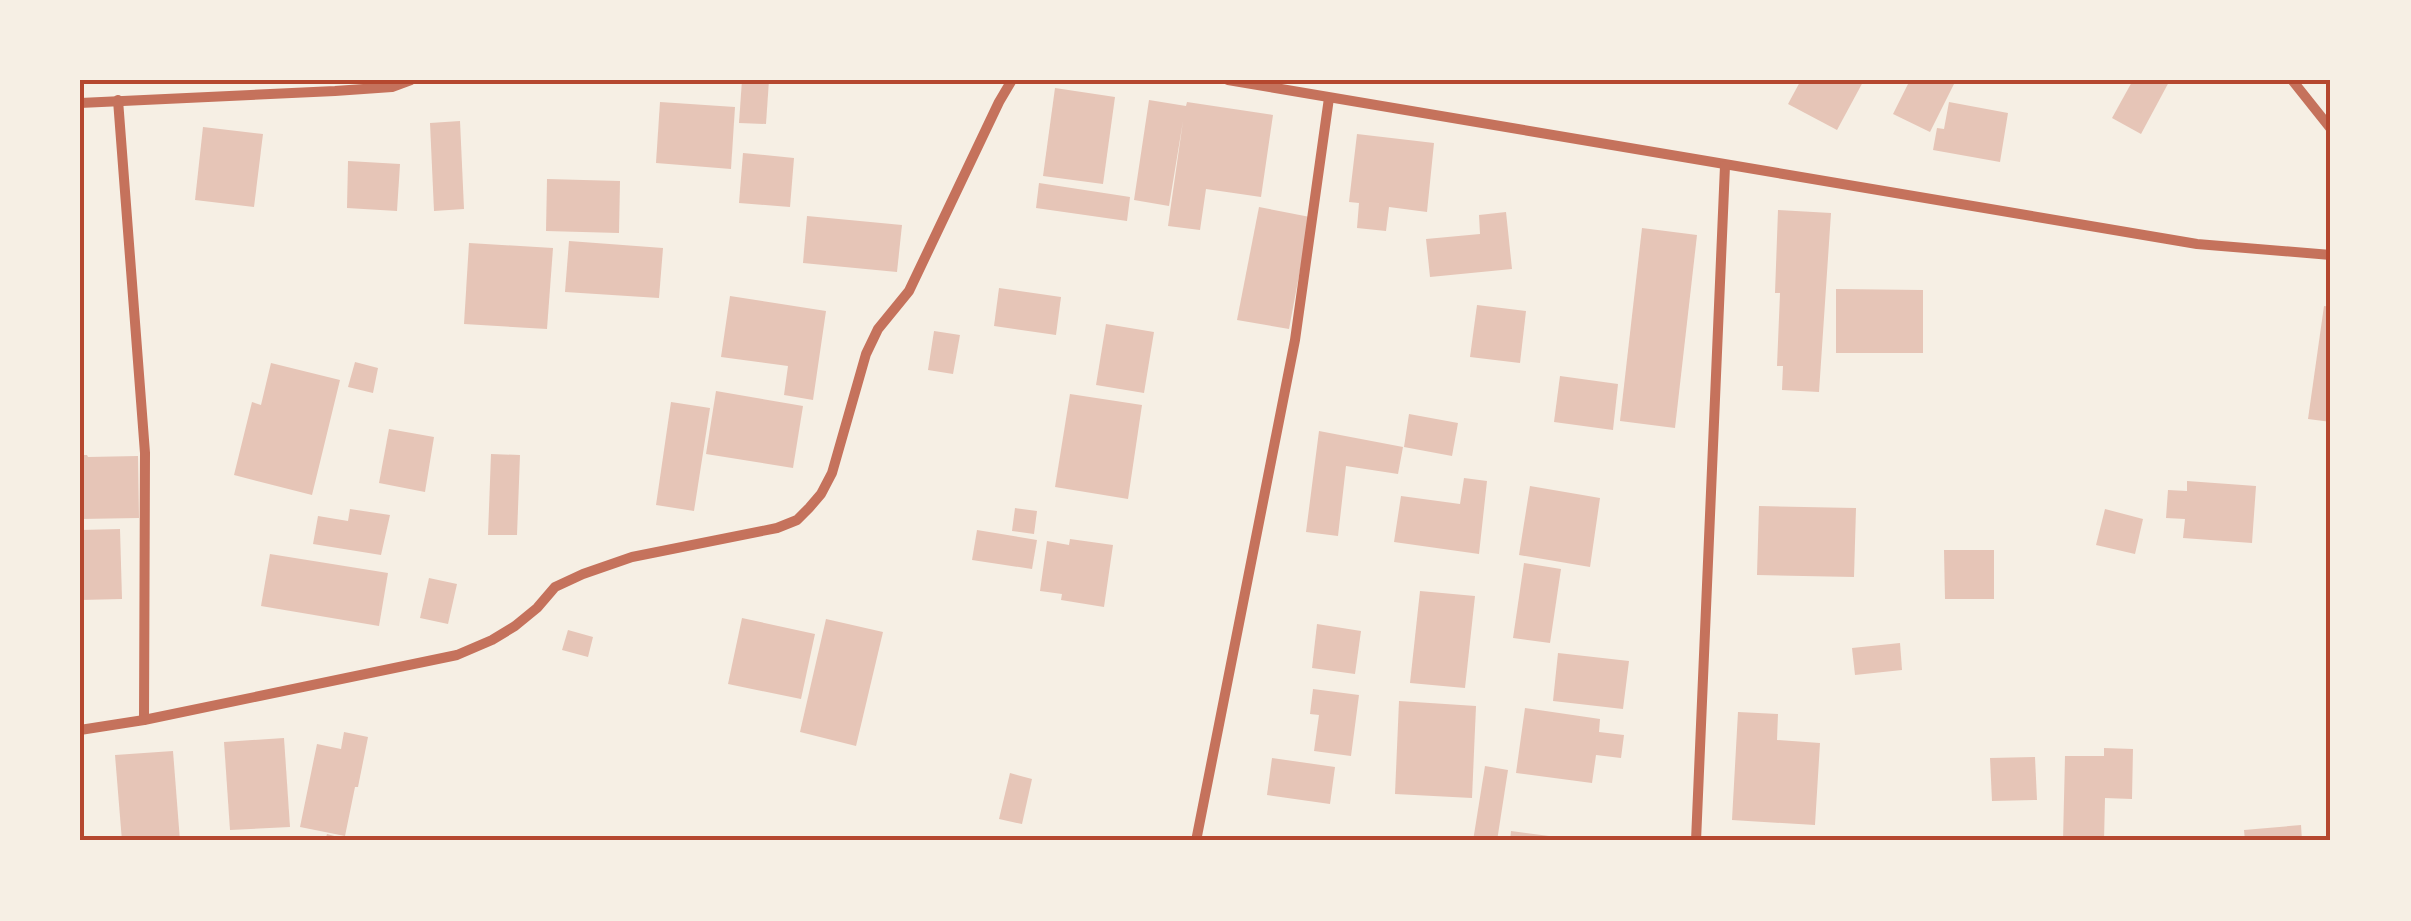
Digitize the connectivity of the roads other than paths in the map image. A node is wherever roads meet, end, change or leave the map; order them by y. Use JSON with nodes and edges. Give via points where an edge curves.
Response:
{"nodes":[{"id":1,"x":411,"y":80,"type":"edge"},
{"id":2,"x":1012,"y":80,"type":"edge"},
{"id":3,"x":1228,"y":80,"type":"edge"},
{"id":4,"x":2292,"y":80,"type":"edge"},
{"id":5,"x":1329,"y":98,"type":"junction"},
{"id":6,"x":118,"y":100,"type":"junction"},
{"id":7,"x":80,"y":103,"type":"edge"},
{"id":8,"x":2331,"y":129,"type":"edge"},
{"id":9,"x":1726,"y":166,"type":"junction"},
{"id":10,"x":2331,"y":255,"type":"edge"},
{"id":11,"x":144,"y":720,"type":"junction"},
{"id":12,"x":80,"y":730,"type":"edge"},
{"id":13,"x":1196,"y":841,"type":"edge"},
{"id":14,"x":1696,"y":841,"type":"edge"}],
"edges":[{"from":1,"to":6,"type":"street","via":[[335,91]]},
{"from":2,"to":11,"type":"street","via":[[909,291],[878,329],[832,473],[797,520],[605,565],[555,588],[516,626],[457,656]]},
{"from":3,"to":5,"type":"street"},
{"from":4,"to":8,"type":"street"},
{"from":5,"to":9,"type":"street"},
{"from":5,"to":13,"type":"street","via":[[1295,340]]},
{"from":6,"to":7,"type":"street"},
{"from":6,"to":11,"type":"street","via":[[145,453]]},
{"from":9,"to":10,"type":"street","via":[[2198,244]]},
{"from":9,"to":14,"type":"street"},
{"from":11,"to":12,"type":"street"}]}
